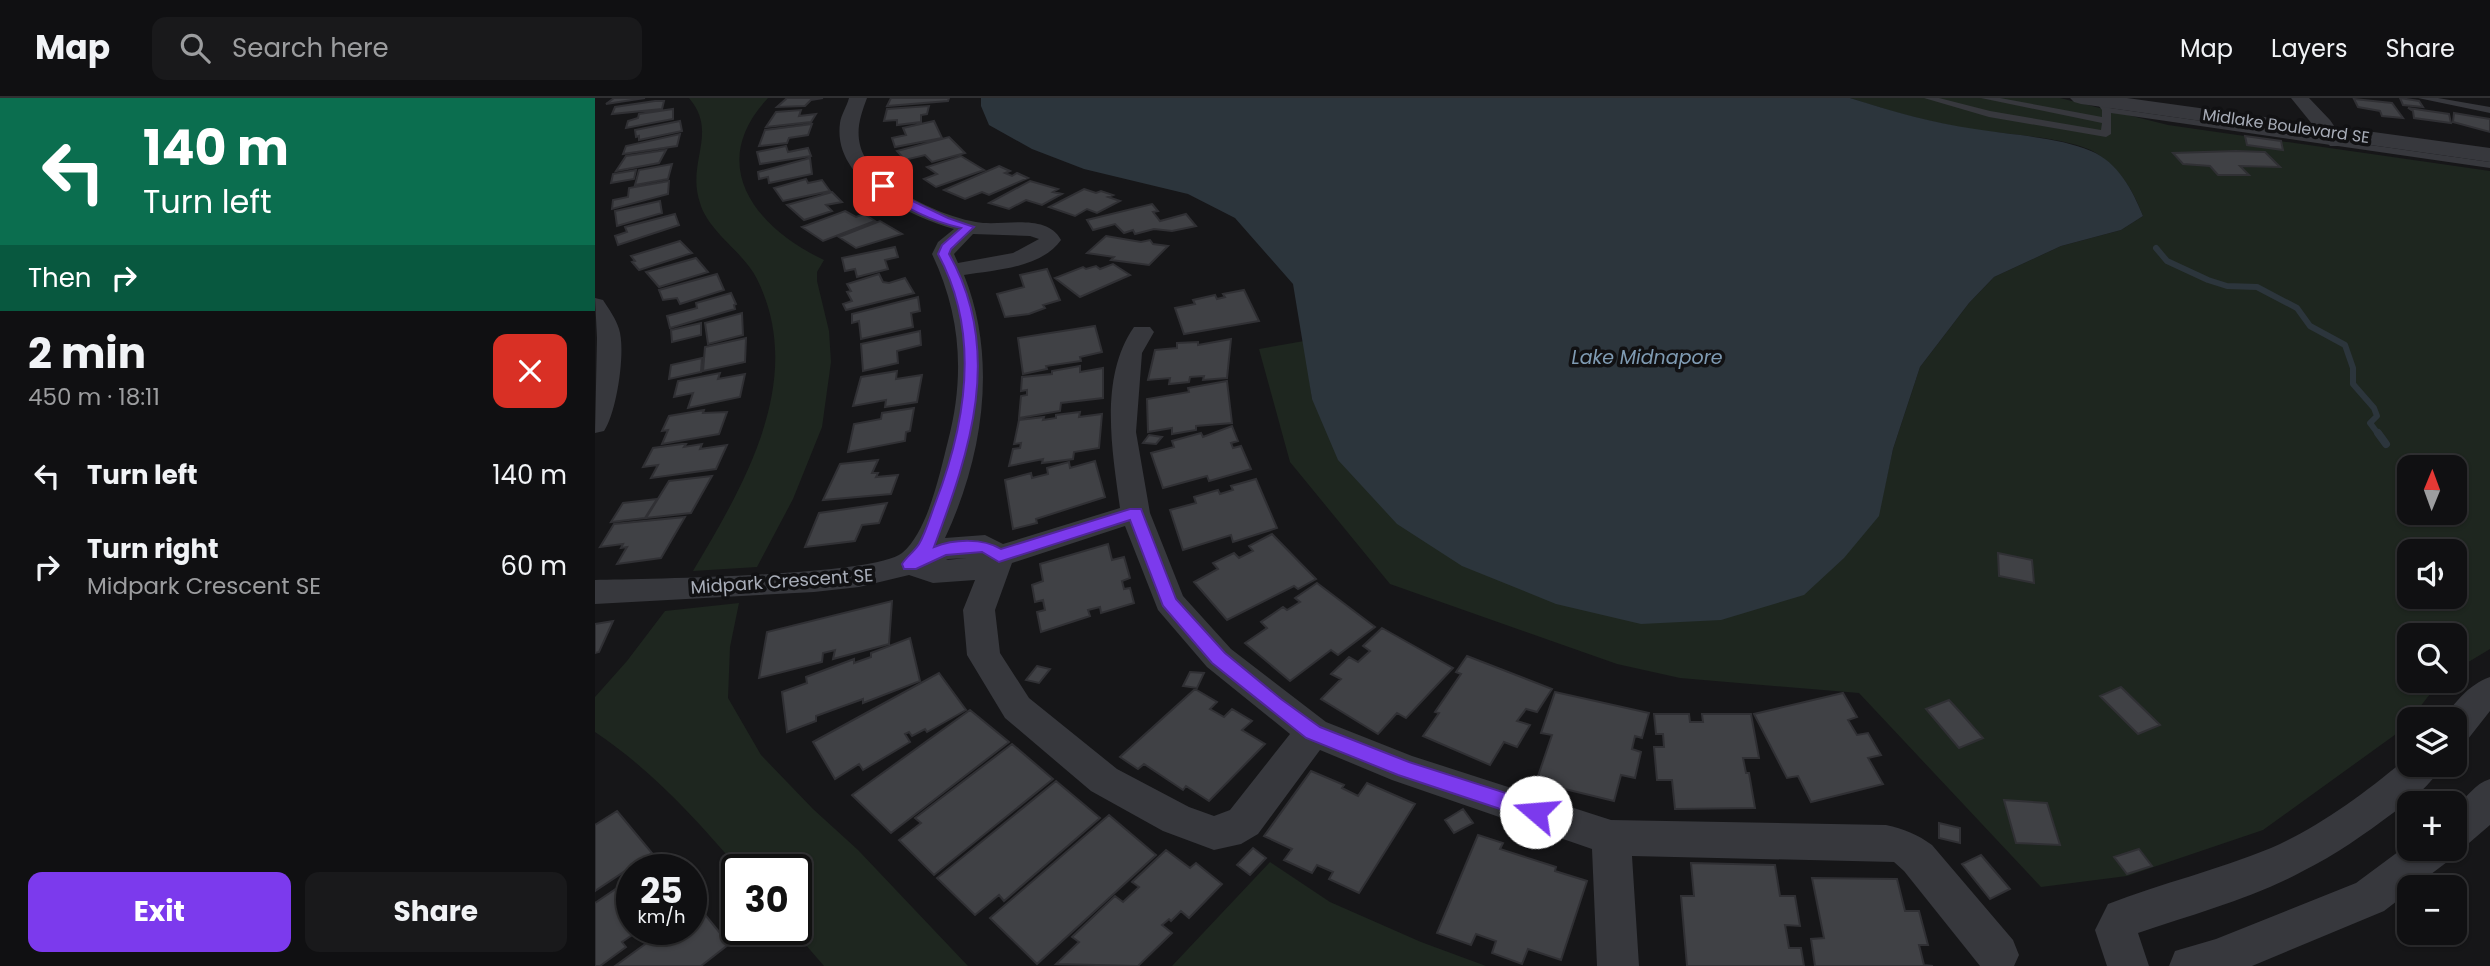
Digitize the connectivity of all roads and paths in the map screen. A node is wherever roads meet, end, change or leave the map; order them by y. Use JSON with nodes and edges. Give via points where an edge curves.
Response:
{"nodes":[{"id":1,"x":858,"y":98,"type":"edge"},
{"id":2,"x":1930,"y":98,"type":"edge"},
{"id":3,"x":1986,"y":98,"type":"edge"},
{"id":4,"x":2129,"y":98,"type":"edge"},
{"id":5,"x":2299,"y":98,"type":"edge"},
{"id":6,"x":2423,"y":98,"type":"edge"},
{"id":7,"x":2099,"y":106,"type":"edge"},
{"id":8,"x":2490,"y":110,"type":"edge"},
{"id":9,"x":2329,"y":132,"type":"junction"},
{"id":10,"x":2490,"y":148,"type":"edge"},
{"id":11,"x":2490,"y":155,"type":"edge"},
{"id":12,"x":2490,"y":165,"type":"edge"},
{"id":13,"x":969,"y":227,"type":"junction"},
{"id":14,"x":953,"y":271,"type":"junction"},
{"id":15,"x":595,"y":305,"type":"edge"},
{"id":16,"x":1142,"y":332,"type":"dead end"},
{"id":17,"x":597,"y":416,"type":"edge"},
{"id":18,"x":1135,"y":513,"type":"junction"},
{"id":19,"x":999,"y":556,"type":"junction"},
{"id":20,"x":910,"y":564,"type":"junction"},
{"id":21,"x":595,"y":592,"type":"edge"},
{"id":22,"x":2490,"y":691,"type":"edge"},
{"id":23,"x":2467,"y":714,"type":"edge"},
{"id":24,"x":1313,"y":732,"type":"junction"},
{"id":25,"x":2411,"y":777,"type":"edge"},
{"id":26,"x":2490,"y":795,"type":"edge"},
{"id":27,"x":2467,"y":821,"type":"edge"},
{"id":28,"x":1611,"y":838,"type":"junction"},
{"id":29,"x":2418,"y":861,"type":"edge"},
{"id":30,"x":1998,"y":955,"type":"dead end"},
{"id":31,"x":1618,"y":966,"type":"edge"},
{"id":32,"x":2128,"y":966,"type":"edge"},
{"id":33,"x":2190,"y":966,"type":"edge"}],
"edges":[{"from":1,"to":13,"type":"street","via":[[851,111],[849,145],[865,173],[900,200]]},
{"from":2,"to":7,"type":"lane","via":[[1989,114],[2106,134]]},
{"from":3,"to":7,"type":"lane"},
{"from":4,"to":9,"type":"street","name":"Midlake Boulevard SE"},
{"from":5,"to":9,"type":"street"},
{"from":6,"to":8,"type":"lane"},
{"from":7,"to":9,"type":"street","name":"Midlake Boulevard SE"},
{"from":9,"to":10,"type":"street","name":"Midlake Boulevard SE"},
{"from":9,"to":11,"type":"street","name":"Midlake Boulevard SE"},
{"from":9,"to":12,"type":"lane"},
{"from":13,"to":14,"type":"street","via":[[943,254]]},
{"from":13,"to":14,"type":"street","via":[[1037,230],[1047,233],[1050,240],[1044,249],[1027,256]]},
{"from":14,"to":20,"type":"street","via":[[972,351],[968,418],[926,547]]},
{"from":15,"to":17,"type":"street","via":[[609,332]]},
{"from":16,"to":18,"type":"street","via":[[1130,353],[1123,432]]},
{"from":18,"to":19,"type":"street"},
{"from":18,"to":24,"type":"street","via":[[1169,602],[1228,666]]},
{"from":19,"to":20,"type":"street","via":[[966,571],[933,572]]},
{"from":19,"to":24,"type":"street","via":[[979,610],[984,655],[1017,708],[1104,780],[1176,819],[1214,833],[1227,832],[1244,822]]},
{"from":20,"to":21,"type":"street","name":"Midpark Crescent SE","via":[[870,575]]},
{"from":22,"to":23,"type":"street"},
{"from":24,"to":28,"type":"street","via":[[1405,769]]},
{"from":25,"to":32,"type":"street","via":[[2357,818],[2289,859],[2123,918],[2116,930]]},
{"from":26,"to":27,"type":"street"},
{"from":28,"to":30,"type":"street","via":[[1904,847]]},
{"from":28,"to":31,"type":"street"},
{"from":29,"to":33,"type":"street","via":[[2371,897],[2227,956]]}]}
